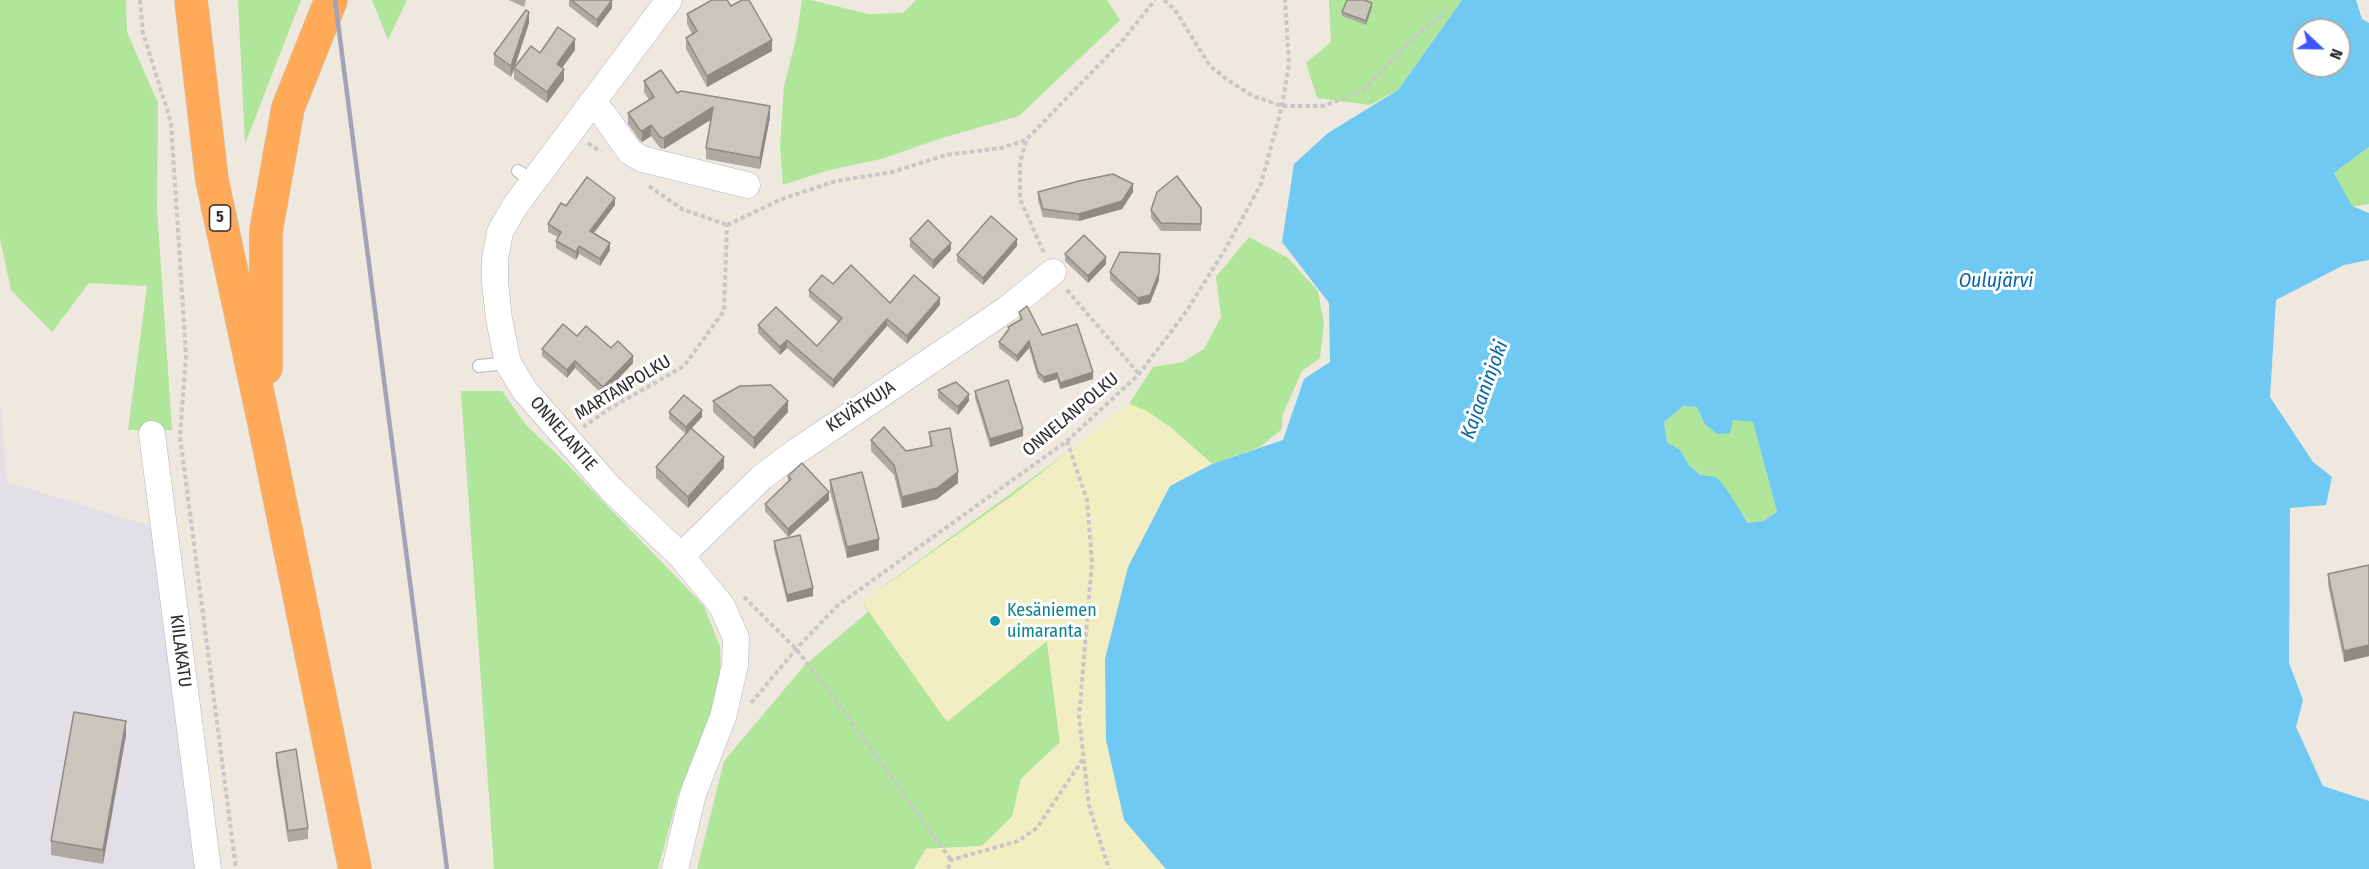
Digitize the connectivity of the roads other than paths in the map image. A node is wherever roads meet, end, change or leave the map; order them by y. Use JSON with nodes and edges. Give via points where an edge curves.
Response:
{"nodes":[{"id":1,"x":191,"y":0,"type":"edge"},
{"id":2,"x":331,"y":0,"type":"edge"},
{"id":3,"x":669,"y":0,"type":"edge"},
{"id":4,"x":591,"y":103,"type":"junction"},
{"id":5,"x":747,"y":185,"type":"dead end"},
{"id":6,"x":1053,"y":272,"type":"dead end"},
{"id":7,"x":508,"y":363,"type":"junction"},
{"id":8,"x":479,"y":366,"type":"dead end"},
{"id":9,"x":266,"y":432,"type":"junction"},
{"id":10,"x":152,"y":434,"type":"dead end"},
{"id":11,"x":681,"y":556,"type":"junction"},
{"id":12,"x":208,"y":869,"type":"edge"},
{"id":13,"x":355,"y":869,"type":"edge"},
{"id":14,"x":675,"y":869,"type":"edge"}],
"edges":[{"from":1,"to":9,"type":"highway","number":"5","via":[[212,180]]},
{"from":2,"to":9,"type":"highway","via":[[288,108],[266,231]]},
{"from":3,"to":4,"type":"street","name":"ONNELANTIE"},
{"from":4,"to":5,"type":"street","via":[[630,152],[642,159]]},
{"from":4,"to":7,"type":"street","name":"ONNELANTIE","via":[[526,176],[500,232],[495,282]]},
{"from":6,"to":11,"type":"street","name":"KEVÄTKUJA","via":[[1007,309],[788,457]]},
{"from":7,"to":8,"type":"lane"},
{"from":7,"to":11,"type":"street","name":"ONNELANTIE","via":[[525,391],[611,489]]},
{"from":9,"to":13,"type":"highway","number":"5"},
{"from":10,"to":12,"type":"street","name":"KIILAKATU"},
{"from":11,"to":14,"type":"street","name":"ONNELANTIE","via":[[722,606],[736,638],[735,665],[723,717],[693,794]]}]}
